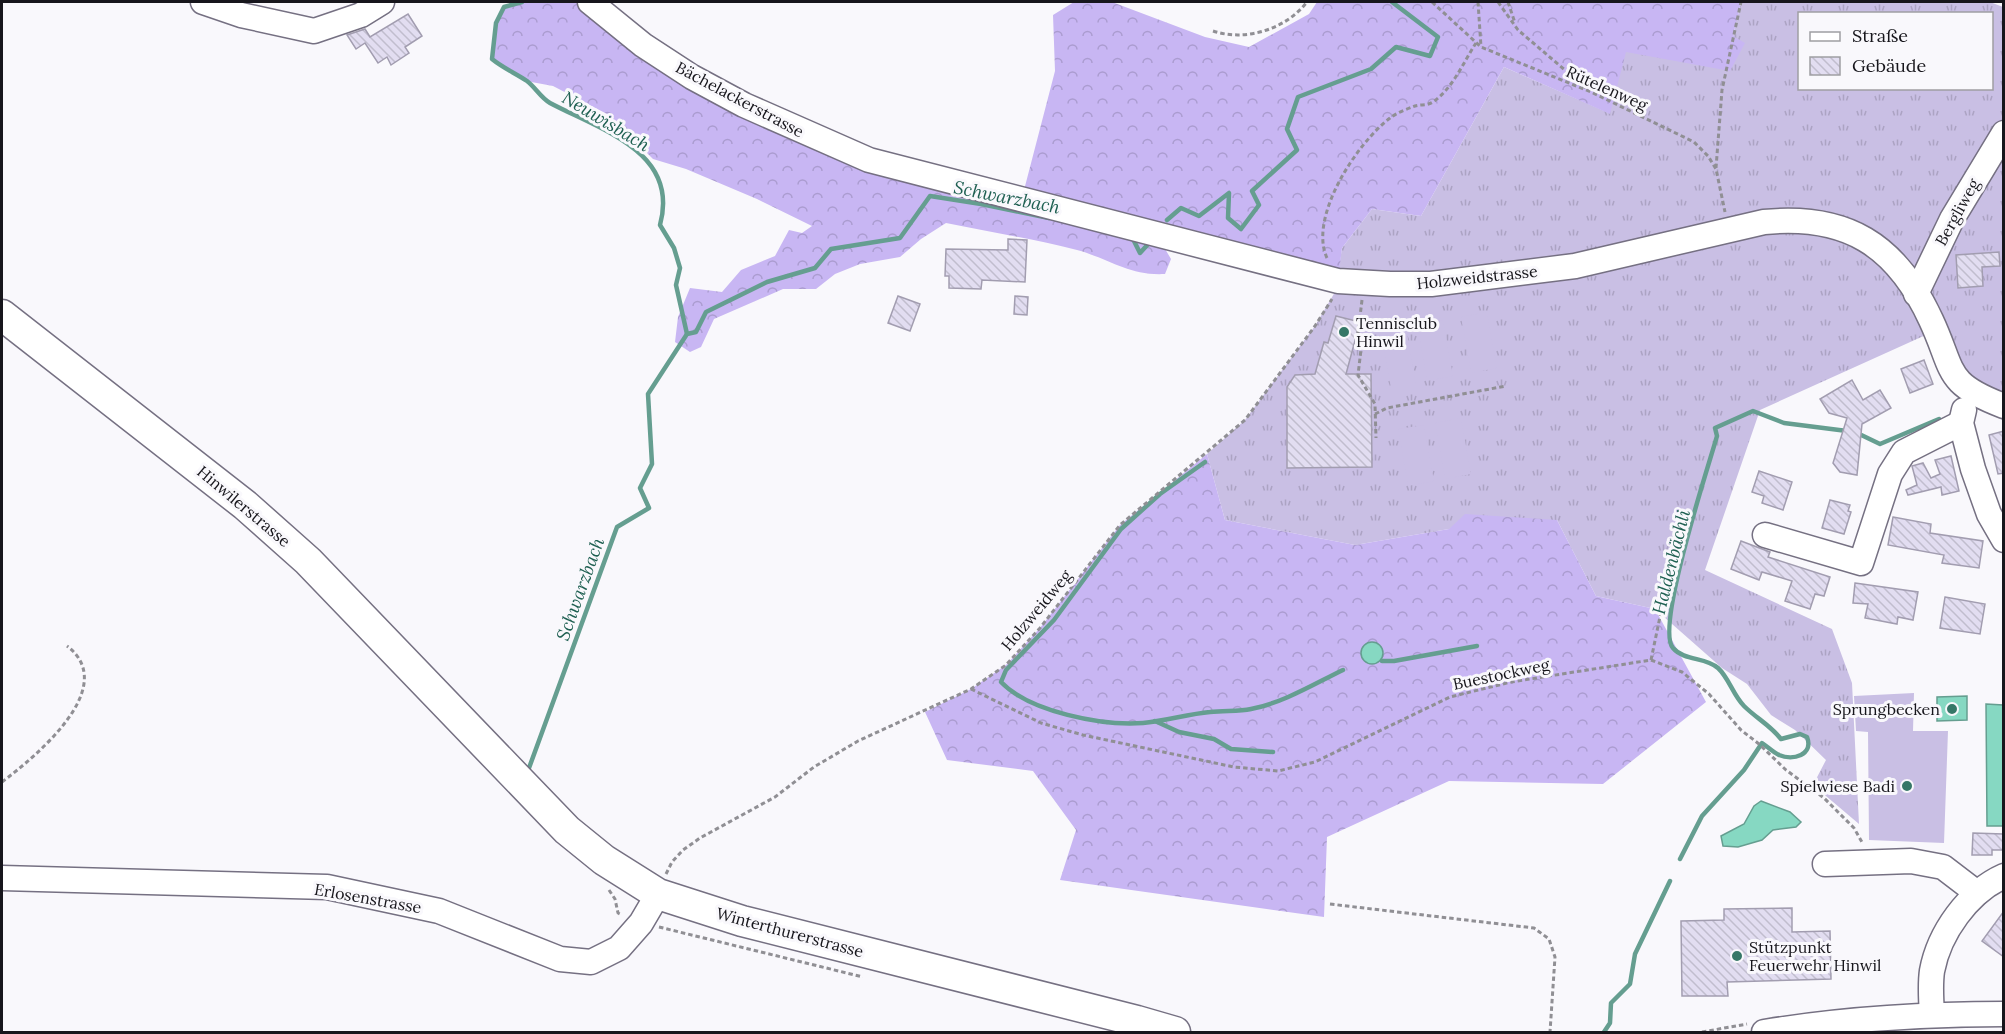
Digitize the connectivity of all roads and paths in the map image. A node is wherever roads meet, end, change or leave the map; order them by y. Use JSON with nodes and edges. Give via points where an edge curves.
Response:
{"nodes":[{"id":1,"x":203,"y":2,"type":"edge"},
{"id":2,"x":382,"y":2,"type":"edge"},
{"id":3,"x":590,"y":2,"type":"edge"},
{"id":4,"x":1307,"y":2,"type":"edge"},
{"id":5,"x":1432,"y":2,"type":"edge"},
{"id":6,"x":1478,"y":2,"type":"edge"},
{"id":7,"x":1498,"y":2,"type":"edge"},
{"id":8,"x":1508,"y":2,"type":"edge"},
{"id":9,"x":1741,"y":2,"type":"edge"},
{"id":10,"x":1518,"y":30,"type":"junction"},
{"id":11,"x":1213,"y":32,"type":"dead end"},
{"id":12,"x":1476,"y":43,"type":"junction"},
{"id":13,"x":1481,"y":47,"type":"junction"},
{"id":14,"x":1591,"y":92,"type":"junction"},
{"id":15,"x":2004,"y":134,"type":"edge"},
{"id":16,"x":869,"y":160,"type":"joint"},
{"id":17,"x":1716,"y":169,"type":"junction"},
{"id":18,"x":1728,"y":229,"type":"junction"},
{"id":19,"x":1333,"y":279,"type":"junction"},
{"id":20,"x":1363,"y":283,"type":"junction"},
{"id":21,"x":1916,"y":294,"type":"junction"},
{"id":22,"x":2,"y":315,"type":"edge"},
{"id":23,"x":1506,"y":386,"type":"dead end"},
{"id":24,"x":1969,"y":390,"type":"junction"},
{"id":25,"x":2004,"y":406,"type":"edge"},
{"id":26,"x":1375,"y":414,"type":"junction"},
{"id":27,"x":1961,"y":423,"type":"junction"},
{"id":28,"x":1377,"y":438,"type":"dead end"},
{"id":29,"x":1765,"y":535,"type":"dead end"},
{"id":30,"x":2004,"y":540,"type":"edge"},
{"id":31,"x":1661,"y":612,"type":"dead end"},
{"id":32,"x":67,"y":646,"type":"dead end"},
{"id":33,"x":1651,"y":660,"type":"junction"},
{"id":34,"x":971,"y":689,"type":"junction"},
{"id":35,"x":463,"y":724,"type":"joint"},
{"id":36,"x":2,"y":782,"type":"edge"},
{"id":37,"x":1867,"y":863,"type":"junction"},
{"id":38,"x":1825,"y":864,"type":"dead end"},
{"id":39,"x":2004,"y":876,"type":"edge"},
{"id":40,"x":2,"y":878,"type":"edge"},
{"id":41,"x":1977,"y":893,"type":"junction"},
{"id":42,"x":658,"y":894,"type":"junction"},
{"id":43,"x":1330,"y":904,"type":"dead end"},
{"id":44,"x":663,"y":928,"type":"dead end"},
{"id":45,"x":658,"y":932,"type":"dead end"},
{"id":46,"x":1932,"y":1014,"type":"junction"},
{"id":47,"x":2004,"y":1014,"type":"edge"},
{"id":48,"x":1759,"y":1028,"type":"edge"},
{"id":49,"x":1175,"y":1032,"type":"edge"},
{"id":50,"x":1550,"y":1032,"type":"edge"},
{"id":51,"x":1702,"y":1032,"type":"edge"}],
"edges":[{"from":1,"to":2,"type":"street","via":[[314,31],[360,15]]},
{"from":3,"to":16,"type":"street","name":"Bächelackerstrasse","via":[[692,77],[763,114]]},
{"from":4,"to":11,"type":"path","via":[[1276,26],[1258,33],[1241,36]]},
{"from":5,"to":12,"type":"path","name":"Rütelenweg"},
{"from":6,"to":13,"type":"path"},
{"from":7,"to":10,"type":"path"},
{"from":8,"to":10,"type":"path"},
{"from":9,"to":17,"type":"path","via":[[1722,90]]},
{"from":10,"to":14,"type":"path"},
{"from":12,"to":13,"type":"path","name":"Rütelenweg"},
{"from":12,"to":19,"type":"path","via":[[1450,86],[1429,104],[1415,106],[1389,119],[1360,146],[1342,174],[1328,210],[1322,243]]},
{"from":13,"to":14,"type":"path","name":"Rütelenweg"},
{"from":14,"to":17,"type":"path","name":"Rütelenweg","via":[[1685,137],[1708,156]]},
{"from":15,"to":21,"type":"street","name":"Bergliweg","via":[[1952,219]]},
{"from":16,"to":19,"type":"street","name":"Holzweidstrasse"},
{"from":17,"to":18,"type":"path","name":"Rütelenweg"},
{"from":18,"to":20,"type":"street","name":"Holzweidstrasse","via":[[1575,266],[1431,284]]},
{"from":18,"to":21,"type":"street","name":"Holzweidstrasse","via":[[1794,220],[1844,228],[1882,251]]},
{"from":19,"to":20,"type":"street","name":"Holzweidstrasse"},
{"from":19,"to":34,"type":"path","name":"Holzweidweg","via":[[1330,303],[1245,420],[1120,525],[1040,628],[1006,664]]},
{"from":20,"to":26,"type":"path","via":[[1358,375],[1375,404]]},
{"from":21,"to":24,"type":"street","name":"Holzweidstrasse","via":[[1949,367]]},
{"from":22,"to":35,"type":"main road","name":"Hinwilerstrasse","via":[[245,505],[308,561]]},
{"from":23,"to":26,"type":"path","via":[[1387,408]]},
{"from":24,"to":25,"type":"street","name":"Holzweidstrasse"},
{"from":24,"to":27,"type":"street"},
{"from":26,"to":28,"type":"path"},
{"from":27,"to":29,"type":"street","via":[[1904,452],[1890,474],[1861,563]]},
{"from":27,"to":30,"type":"street","via":[[1989,514]]},
{"from":31,"to":33,"type":"path"},
{"from":32,"to":36,"type":"path","via":[[79,655],[85,672],[78,704],[61,730]]},
{"from":33,"to":34,"type":"path","name":"Buestockweg","via":[[1511,682],[1450,697],[1315,762],[1278,771],[1234,766],[1083,735],[1041,723]]},
{"from":33,"to":37,"type":"path","via":[[1682,672],[1786,770],[1824,798],[1861,837]]},
{"from":34,"to":42,"type":"path","name":"Holzweidweg","via":[[858,741],[814,767],[775,798],[700,838],[672,862]]},
{"from":35,"to":42,"type":"main road","name":"Winterthurerstrasse","via":[[567,830],[604,860]]},
{"from":37,"to":38,"type":"street"},
{"from":37,"to":41,"type":"street","via":[[1911,861],[1943,867]]},
{"from":39,"to":41,"type":"street"},
{"from":40,"to":42,"type":"street","name":"Erlosenstrasse","via":[[327,887],[440,912],[560,959],[591,962],[619,948],[641,923]]},
{"from":41,"to":46,"type":"street","via":[[1938,948],[1932,972]]},
{"from":42,"to":49,"type":"main road","name":"Winterthurerstrasse","via":[[742,921]]},
{"from":43,"to":50,"type":"path","via":[[1534,928],[1549,939],[1555,957]]},
{"from":44,"to":45,"type":"path"},
{"from":46,"to":47,"type":"street"},
{"from":46,"to":48,"type":"street"},
{"from":48,"to":51,"type":"path"}]}
